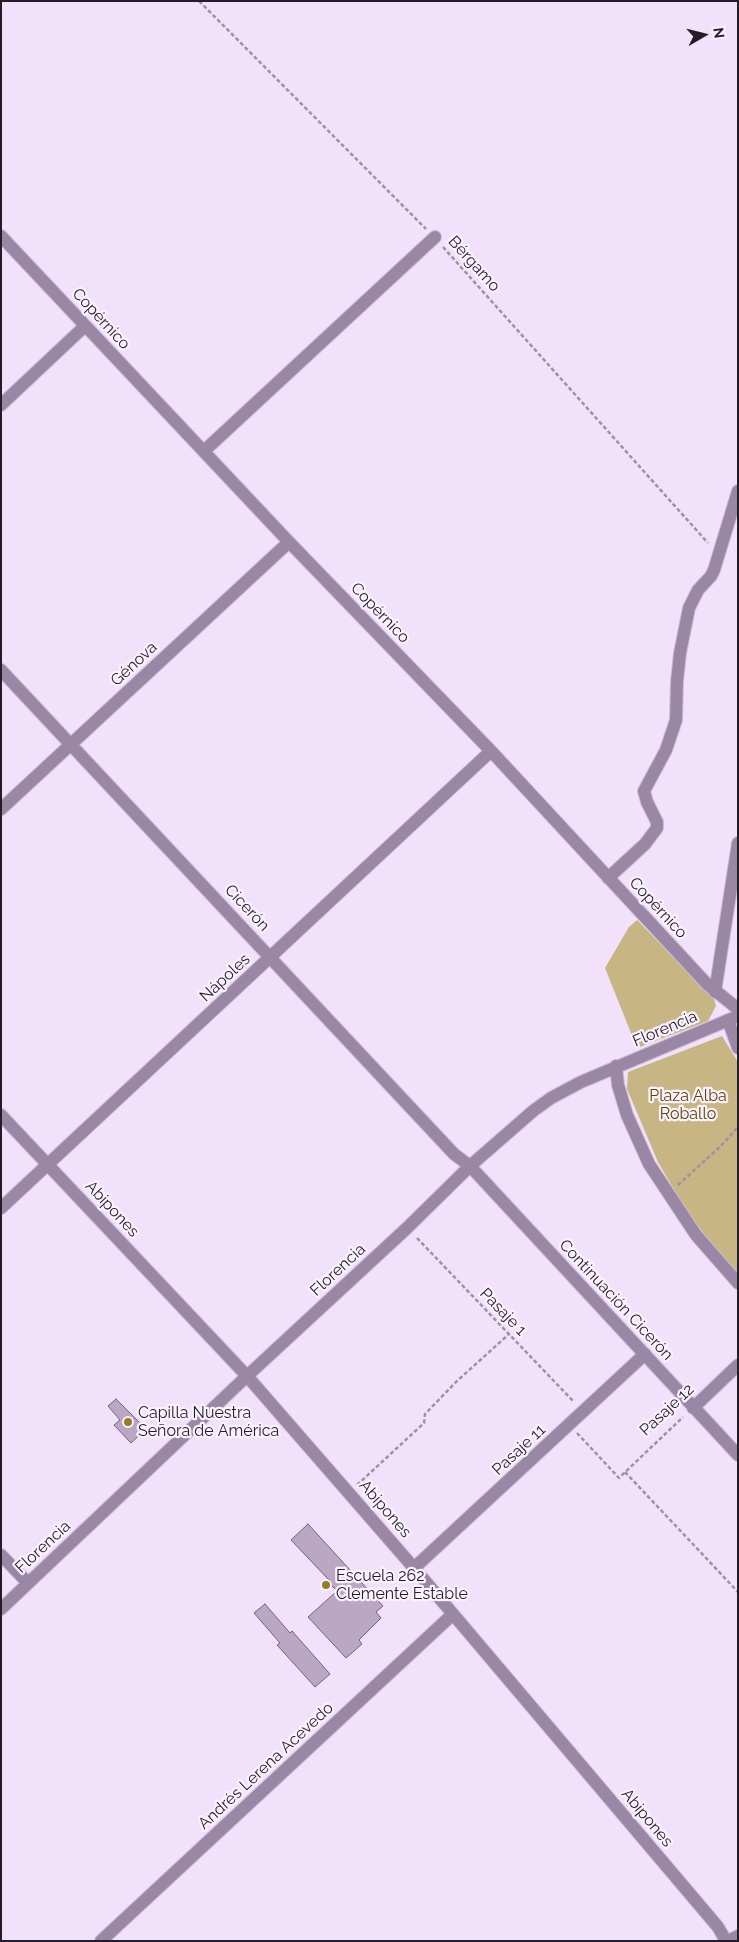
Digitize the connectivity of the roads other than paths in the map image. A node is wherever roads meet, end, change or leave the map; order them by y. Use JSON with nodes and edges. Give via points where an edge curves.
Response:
{"nodes":[{"id":1,"x":1,"y":236,"type":"edge"},
{"id":2,"x":435,"y":238,"type":"road end"},
{"id":3,"x":85,"y":326,"type":"junction"},
{"id":4,"x":1,"y":405,"type":"edge"},
{"id":5,"x":204,"y":451,"type":"junction"},
{"id":6,"x":738,"y":491,"type":"edge"},
{"id":7,"x":289,"y":542,"type":"junction"},
{"id":8,"x":1,"y":670,"type":"edge"},
{"id":9,"x":72,"y":744,"type":"junction"},
{"id":10,"x":491,"y":751,"type":"junction"},
{"id":11,"x":1,"y":809,"type":"edge"},
{"id":12,"x":738,"y":843,"type":"edge"},
{"id":13,"x":608,"y":878,"type":"junction"},
{"id":14,"x":270,"y":958,"type":"junction"},
{"id":15,"x":715,"y":992,"type":"junction"},
{"id":16,"x":738,"y":1010,"type":"edge"},
{"id":17,"x":733,"y":1018,"type":"edge"},
{"id":18,"x":738,"y":1048,"type":"edge"},
{"id":19,"x":616,"y":1066,"type":"junction"},
{"id":20,"x":1,"y":1115,"type":"edge"},
{"id":21,"x":47,"y":1164,"type":"junction"},
{"id":22,"x":470,"y":1166,"type":"junction"},
{"id":23,"x":1,"y":1208,"type":"edge"},
{"id":24,"x":738,"y":1283,"type":"edge"},
{"id":25,"x":645,"y":1354,"type":"junction"},
{"id":26,"x":738,"y":1366,"type":"edge"},
{"id":27,"x":248,"y":1376,"type":"junction"},
{"id":28,"x":693,"y":1408,"type":"junction"},
{"id":29,"x":738,"y":1455,"type":"edge"},
{"id":30,"x":1,"y":1555,"type":"edge"},
{"id":31,"x":414,"y":1568,"type":"junction"},
{"id":32,"x":28,"y":1583,"type":"junction"},
{"id":33,"x":1,"y":1609,"type":"edge"},
{"id":34,"x":453,"y":1614,"type":"junction"},
{"id":35,"x":738,"y":1936,"type":"edge"},
{"id":36,"x":101,"y":1941,"type":"edge"},
{"id":37,"x":727,"y":1941,"type":"edge"}],
"edges":[{"from":1,"to":3,"type":"street","name":"Copérnico"},
{"from":2,"to":5,"type":"street"},
{"from":3,"to":4,"type":"street"},
{"from":3,"to":5,"type":"street","name":"Copérnico"},
{"from":5,"to":7,"type":"street","name":"Copérnico"},
{"from":6,"to":13,"type":"street","via":[[711,576],[698,590],[690,608],[682,639],[676,720],[666,750],[644,791],[657,828],[646,844]]},
{"from":7,"to":9,"type":"street","name":"Génova"},
{"from":7,"to":10,"type":"street","name":"Copérnico"},
{"from":8,"to":9,"type":"street","name":"Cicerón"},
{"from":9,"to":11,"type":"street","name":"Génova"},
{"from":9,"to":14,"type":"street","name":"Cicerón"},
{"from":10,"to":13,"type":"street","name":"Copérnico"},
{"from":10,"to":14,"type":"street","name":"Nápoles"},
{"from":12,"to":15,"type":"street"},
{"from":13,"to":15,"type":"street","name":"Copérnico"},
{"from":14,"to":21,"type":"street","name":"Nápoles"},
{"from":14,"to":22,"type":"street","name":"Cicerón","via":[[454,1154]]},
{"from":15,"to":16,"type":"street","name":"Copérnico"},
{"from":17,"to":18,"type":"street"},
{"from":17,"to":19,"type":"street","name":"Florencia"},
{"from":19,"to":22,"type":"street","name":"Florencia","via":[[551,1098]]},
{"from":19,"to":24,"type":"street","via":[[626,1115],[649,1164],[696,1235]]},
{"from":20,"to":21,"type":"street","name":"Abipones"},
{"from":21,"to":23,"type":"street","name":"Nápoles"},
{"from":21,"to":27,"type":"street","name":"Abipones"},
{"from":22,"to":25,"type":"street","name":"Continuación Cicerón"},
{"from":22,"to":27,"type":"street","name":"Florencia"},
{"from":25,"to":28,"type":"street","name":"Continuación Cicerón"},
{"from":25,"to":31,"type":"street","name":"Pasaje 11"},
{"from":26,"to":28,"type":"street","name":"Pasaje 12"},
{"from":27,"to":31,"type":"street","name":"Abipones"},
{"from":27,"to":32,"type":"street","name":"Florencia"},
{"from":28,"to":29,"type":"street","name":"Continuación Cicerón"},
{"from":30,"to":32,"type":"street"},
{"from":31,"to":34,"type":"street","name":"Abipones"},
{"from":32,"to":33,"type":"street","name":"Florencia"},
{"from":34,"to":36,"type":"street","name":"Andrés Lerena Acevedo"},
{"from":34,"to":37,"type":"street","name":"Abipones"},
{"from":35,"to":37,"type":"street"}]}
